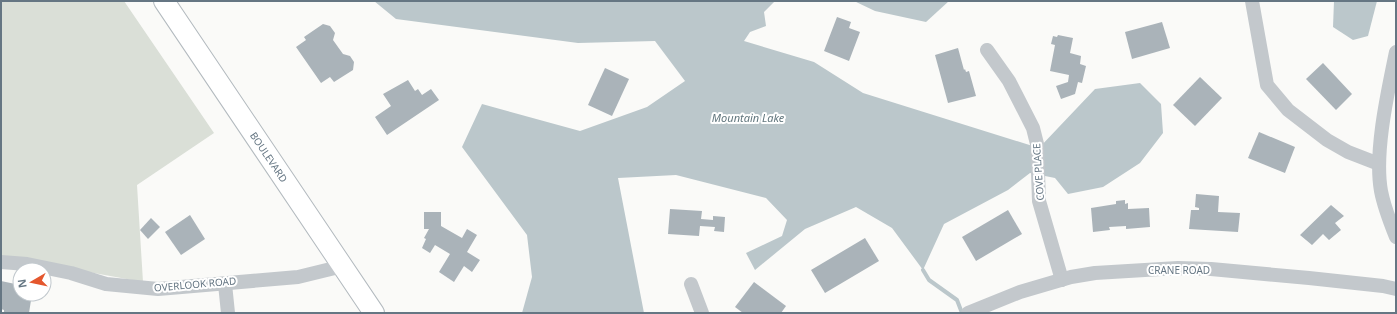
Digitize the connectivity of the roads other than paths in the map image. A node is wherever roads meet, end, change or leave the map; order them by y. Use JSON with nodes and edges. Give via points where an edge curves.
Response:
{"nodes":[{"id":1,"x":164,"y":1,"type":"edge"},
{"id":2,"x":1252,"y":1,"type":"edge"},
{"id":3,"x":987,"y":50,"type":"dead end"},
{"id":4,"x":1395,"y":58,"type":"edge"},
{"id":5,"x":1378,"y":164,"type":"junction"},
{"id":6,"x":1396,"y":237,"type":"edge"},
{"id":7,"x":1,"y":262,"type":"edge"},
{"id":8,"x":343,"y":266,"type":"junction"},
{"id":9,"x":1062,"y":280,"type":"junction"},
{"id":10,"x":225,"y":284,"type":"junction"},
{"id":11,"x":691,"y":284,"type":"dead end"},
{"id":12,"x":1396,"y":290,"type":"edge"},
{"id":13,"x":228,"y":313,"type":"edge"},
{"id":14,"x":374,"y":313,"type":"edge"},
{"id":15,"x":702,"y":313,"type":"edge"},
{"id":16,"x":968,"y":313,"type":"edge"}],
"edges":[{"from":1,"to":8,"type":"main road","name":"BOULEVARD"},
{"from":2,"to":5,"type":"street","via":[[1268,85],[1288,110],[1327,140]]},
{"from":3,"to":9,"type":"street","name":"COVE PLACE","via":[[1020,100],[1033,128],[1037,144],[1038,192]]},
{"from":4,"to":5,"type":"street"},
{"from":5,"to":6,"type":"street","via":[[1381,191],[1388,219]]},
{"from":7,"to":10,"type":"street","name":"OVERLOOK ROAD","via":[[27,264],[72,273],[106,284],[158,288]]},
{"from":8,"to":10,"type":"street","name":"OVERLOOK ROAD","via":[[298,277],[241,280]]},
{"from":8,"to":14,"type":"main road","name":"BOULEVARD"},
{"from":9,"to":12,"type":"street","name":"CRANE ROAD","via":[[1095,273],[1178,268],[1309,278],[1383,286]]},
{"from":9,"to":16,"type":"street","name":"CRANE ROAD","via":[[1020,292]]},
{"from":10,"to":13,"type":"street"},
{"from":11,"to":15,"type":"street"}]}
